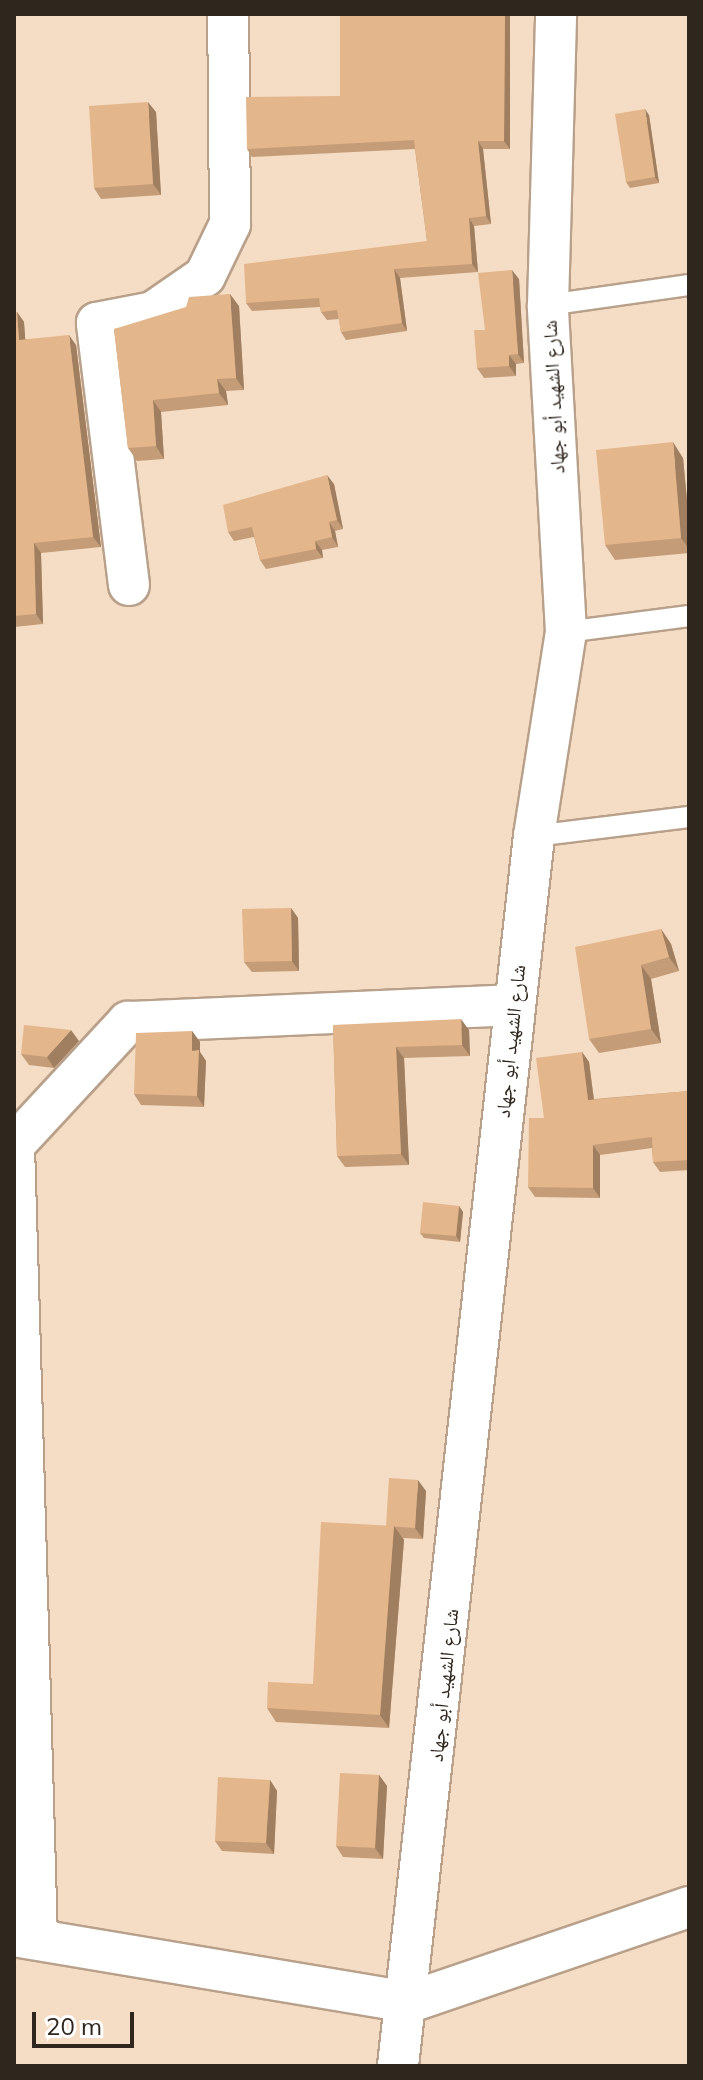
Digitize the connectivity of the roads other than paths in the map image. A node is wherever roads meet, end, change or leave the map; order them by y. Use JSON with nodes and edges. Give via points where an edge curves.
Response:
{"nodes":[{"id":1,"x":228,"y":14,"type":"edge"},
{"id":2,"x":556,"y":14,"type":"edge"},
{"id":3,"x":689,"y":285,"type":"edge"},
{"id":4,"x":548,"y":305,"type":"junction"},
{"id":5,"x":129,"y":585,"type":"dead end"},
{"id":6,"x":689,"y":616,"type":"edge"},
{"id":7,"x":566,"y":632,"type":"junction"},
{"id":8,"x":689,"y":817,"type":"edge"},
{"id":9,"x":534,"y":836,"type":"junction"},
{"id":10,"x":514,"y":1005,"type":"junction"},
{"id":11,"x":26,"y":1115,"type":"edge"},
{"id":12,"x":689,"y":1907,"type":"edge"},
{"id":13,"x":26,"y":1938,"type":"edge"},
{"id":14,"x":410,"y":2002,"type":"junction"},
{"id":15,"x":398,"y":2066,"type":"edge"}],
"edges":[{"from":1,"to":5,"type":"street","via":[[230,224],[205,276],[153,312],[97,323]]},
{"from":2,"to":4,"type":"street","name":"شارع الشهيد أبو جهاد"},
{"from":3,"to":4,"type":"lane"},
{"from":4,"to":7,"type":"street","name":"شارع الشهيد أبو جهاد"},
{"from":6,"to":7,"type":"lane"},
{"from":7,"to":9,"type":"street","name":"شارع الشهيد أبو جهاد"},
{"from":8,"to":9,"type":"lane"},
{"from":9,"to":10,"type":"street","name":"شارع الشهيد أبو جهاد"},
{"from":10,"to":11,"type":"street","via":[[128,1022]]},
{"from":10,"to":14,"type":"street","name":"شارع الشهيد أبو جهاد"},
{"from":11,"to":13,"type":"street","via":[[14,1145]]},
{"from":12,"to":14,"type":"street"},
{"from":13,"to":14,"type":"street"},
{"from":14,"to":15,"type":"street","name":"شارع الشهيد أبو جهاد"}]}
